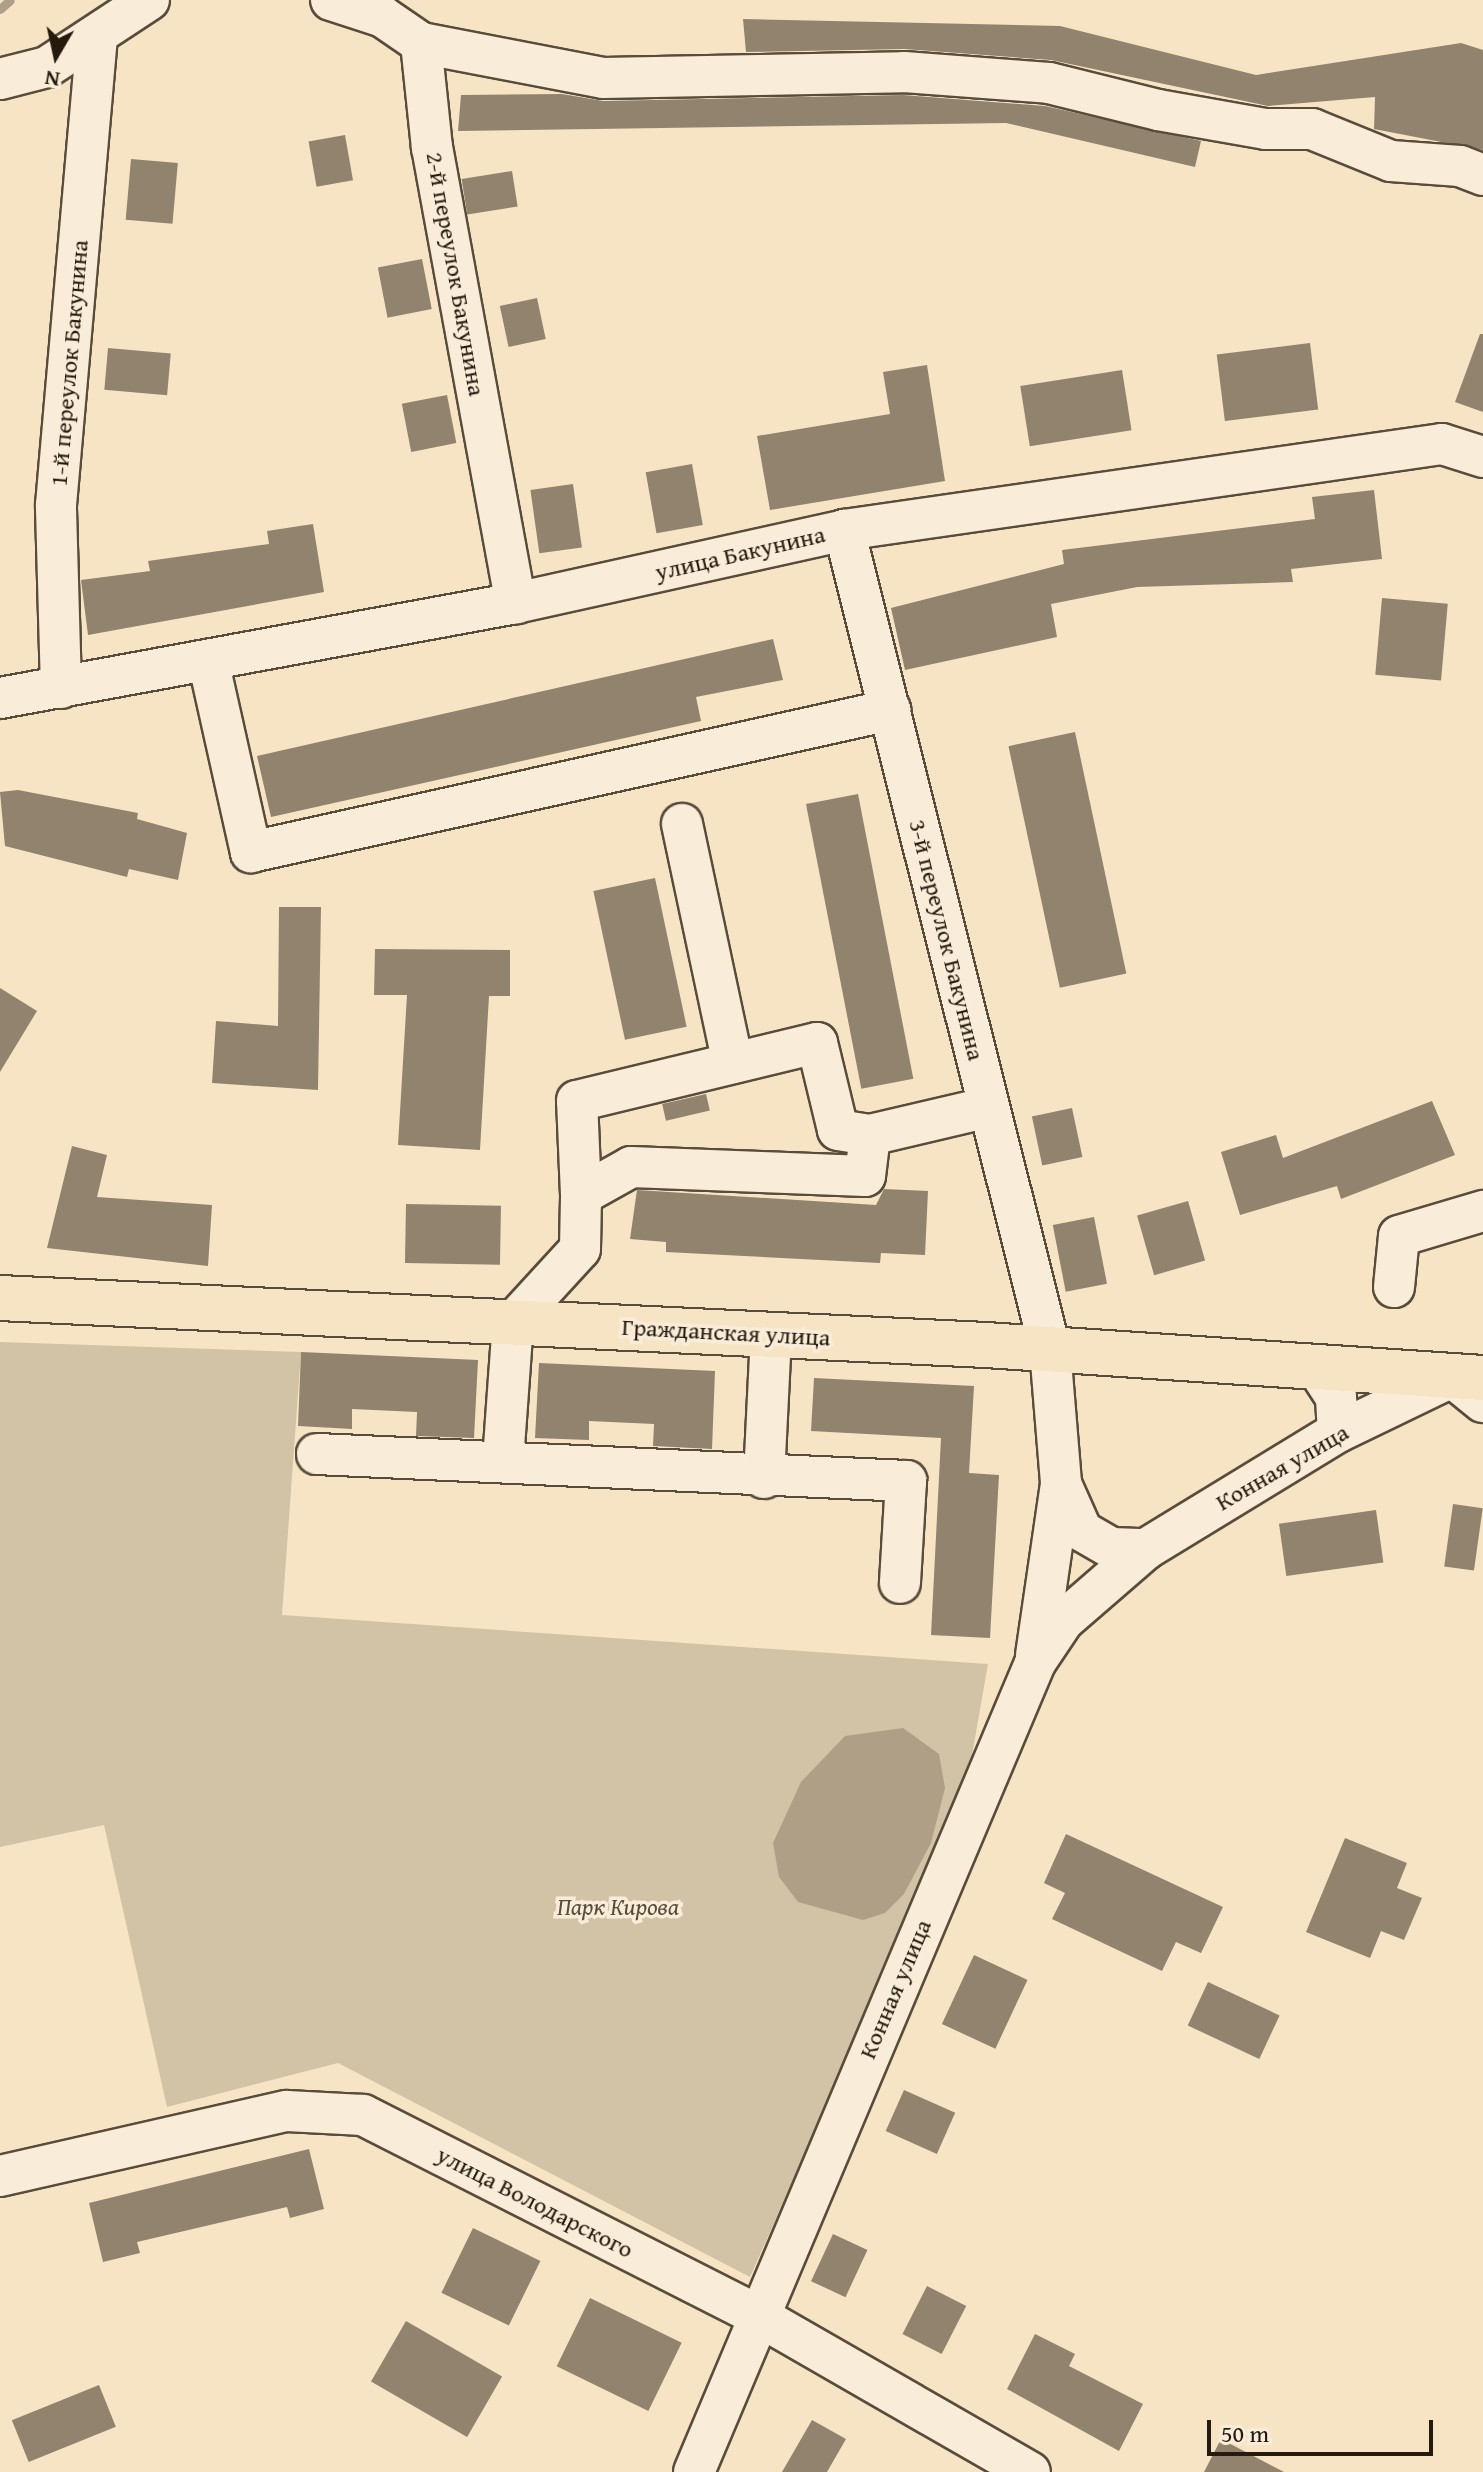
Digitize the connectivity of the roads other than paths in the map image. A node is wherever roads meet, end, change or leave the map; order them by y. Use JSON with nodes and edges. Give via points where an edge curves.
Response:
{"nodes":[{"id":1,"x":149,"y":0,"type":"edge"},
{"id":2,"x":331,"y":0,"type":"edge"},
{"id":3,"x":97,"y":39,"type":"junction"},
{"id":4,"x":421,"y":43,"type":"junction"},
{"id":5,"x":0,"y":79,"type":"edge"},
{"id":6,"x":1483,"y":175,"type":"edge"},
{"id":7,"x":1483,"y":457,"type":"edge"},
{"id":8,"x":844,"y":530,"type":"junction"},
{"id":9,"x":516,"y":603,"type":"junction"},
{"id":10,"x":208,"y":660,"type":"junction"},
{"id":11,"x":61,"y":688,"type":"junction"},
{"id":12,"x":0,"y":698,"type":"edge"},
{"id":13,"x":890,"y":710,"type":"junction"},
{"id":14,"x":682,"y":824,"type":"dead end"},
{"id":15,"x":733,"y":1063,"type":"junction"},
{"id":16,"x":989,"y":1107,"type":"junction"},
{"id":17,"x":870,"y":1135,"type":"junction"},
{"id":18,"x":581,"y":1195,"type":"junction"},
{"id":19,"x":1483,"y":1211,"type":"edge"},
{"id":20,"x":1394,"y":1287,"type":"dead end"},
{"id":21,"x":0,"y":1298,"type":"edge"},
{"id":22,"x":514,"y":1320,"type":"junction"},
{"id":23,"x":771,"y":1334,"type":"junction"},
{"id":24,"x":1050,"y":1349,"type":"junction"},
{"id":25,"x":1317,"y":1368,"type":"junction"},
{"id":26,"x":1473,"y":1386,"type":"edge"},
{"id":27,"x":1338,"y":1432,"type":"junction"},
{"id":28,"x":317,"y":1454,"type":"dead end"},
{"id":29,"x":503,"y":1461,"type":"junction"},
{"id":30,"x":764,"y":1478,"type":"junction"},
{"id":31,"x":1061,"y":1484,"type":"junction"},
{"id":32,"x":1146,"y":1549,"type":"junction"},
{"id":33,"x":900,"y":1583,"type":"dead end"},
{"id":34,"x":1035,"y":1663,"type":"junction"},
{"id":35,"x":0,"y":2176,"type":"edge"},
{"id":36,"x":755,"y":2314,"type":"junction"},
{"id":37,"x":694,"y":2472,"type":"edge"},
{"id":38,"x":1030,"y":2472,"type":"edge"}],
"edges":[{"from":1,"to":3,"type":"street"},
{"from":2,"to":4,"type":"street","via":[[383,17]]},
{"from":3,"to":5,"type":"street","via":[[47,67]]},
{"from":3,"to":11,"type":"street","name":"1-й переулок Бакунина","via":[[56,505]]},
{"from":4,"to":6,"type":"street","via":[[603,78],[904,72],[1049,83],[1189,116],[1312,129],[1391,161]]},
{"from":4,"to":9,"type":"street","name":"2-й переулок Бакунина","via":[[432,147]]},
{"from":7,"to":8,"type":"street","name":"улица Бакунина","via":[[1442,444]]},
{"from":8,"to":9,"type":"street","name":"улица Бакунина"},
{"from":8,"to":13,"type":"street","name":"3-й переулок Бакунина"},
{"from":9,"to":10,"type":"street","name":"улица Бакунина"},
{"from":10,"to":11,"type":"street","name":"улица Бакунина"},
{"from":10,"to":13,"type":"street","via":[[251,852]]},
{"from":11,"to":12,"type":"street","name":"улица Бакунина"},
{"from":13,"to":16,"type":"street","name":"3-й переулок Бакунина"},
{"from":14,"to":15,"type":"street"},
{"from":15,"to":17,"type":"street","via":[[817,1043],[838,1130]]},
{"from":15,"to":18,"type":"street","via":[[577,1101]]},
{"from":16,"to":17,"type":"street"},
{"from":16,"to":24,"type":"street","name":"3-й переулок Бакунина"},
{"from":17,"to":18,"type":"street","via":[[865,1176],[631,1167]]},
{"from":18,"to":22,"type":"street","via":[[580,1249]]},
{"from":19,"to":20,"type":"street","via":[[1399,1236]]},
{"from":21,"to":22,"type":"main road","name":"Гражданская улица"},
{"from":22,"to":23,"type":"main road","name":"Гражданская улица"},
{"from":22,"to":29,"type":"street"},
{"from":23,"to":24,"type":"main road","name":"Гражданская улица"},
{"from":23,"to":30,"type":"street"},
{"from":24,"to":25,"type":"main road","name":"Гражданская улица"},
{"from":24,"to":31,"type":"street","name":"Конная улица"},
{"from":25,"to":26,"type":"main road","name":"Гражданская улица"},
{"from":25,"to":27,"type":"street","via":[[1336,1397]]},
{"from":26,"to":27,"type":"street","name":"Конная улица"},
{"from":27,"to":32,"type":"street","name":"Конная улица"},
{"from":28,"to":29,"type":"street"},
{"from":29,"to":30,"type":"street"},
{"from":30,"to":33,"type":"street","via":[[906,1481]]},
{"from":31,"to":32,"type":"street","via":[[1082,1531],[1112,1548]]},
{"from":31,"to":34,"type":"street","name":"Конная улица"},
{"from":32,"to":34,"type":"street","name":"Конная улица","via":[[1083,1598]]},
{"from":34,"to":36,"type":"street","name":"Конная улица"},
{"from":35,"to":36,"type":"street","name":"улица Володарского","via":[[287,2111],[350,2112]]},
{"from":36,"to":37,"type":"street","name":"Конная улица"},
{"from":36,"to":38,"type":"street","name":"улица Володарского"}]}
